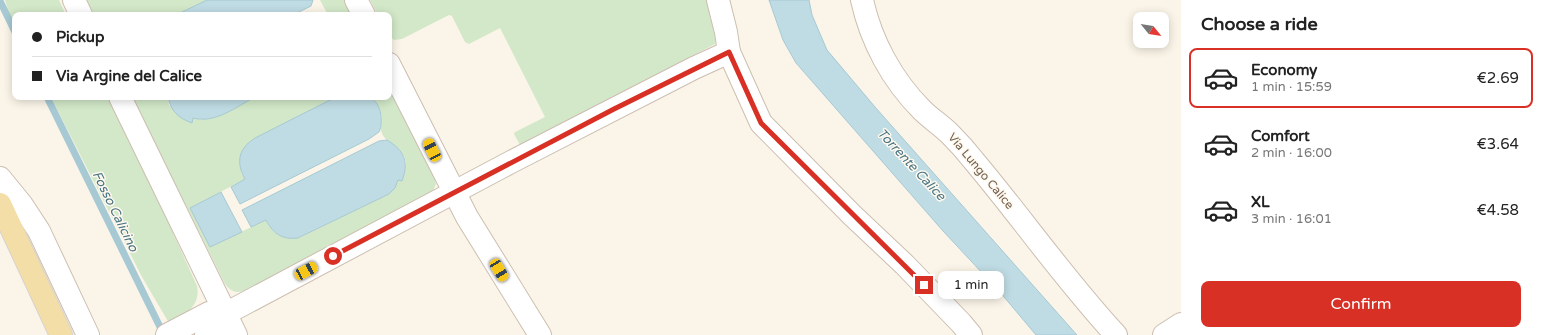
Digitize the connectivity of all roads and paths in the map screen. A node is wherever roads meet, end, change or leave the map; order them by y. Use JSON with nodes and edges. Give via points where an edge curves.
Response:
{"nodes":[{"id":1,"x":74,"y":0,"type":"edge"},
{"id":2,"x":356,"y":0,"type":"edge"},
{"id":3,"x":718,"y":0,"type":"edge"},
{"id":4,"x":862,"y":0,"type":"edge"},
{"id":5,"x":80,"y":12,"type":"edge"},
{"id":6,"x":362,"y":12,"type":"edge"},
{"id":7,"x":729,"y":52,"type":"junction"},
{"id":8,"x":392,"y":70,"type":"edge"},
{"id":9,"x":121,"y":100,"type":"edge"},
{"id":10,"x":0,"y":178,"type":"edge"},
{"id":11,"x":454,"y":192,"type":"junction"},
{"id":12,"x":0,"y":204,"type":"edge"},
{"id":13,"x":225,"y":314,"type":"junction"},
{"id":14,"x":1181,"y":324,"type":"edge"},
{"id":15,"x":198,"y":329,"type":"edge"},
{"id":16,"x":61,"y":335,"type":"edge"},
{"id":17,"x":88,"y":335,"type":"edge"},
{"id":18,"x":167,"y":335,"type":"edge"},
{"id":19,"x":236,"y":335,"type":"edge"},
{"id":20,"x":540,"y":335,"type":"edge"},
{"id":21,"x":971,"y":335,"type":"edge"},
{"id":22,"x":1116,"y":335,"type":"edge"},
{"id":23,"x":1164,"y":335,"type":"edge"}],
"edges":[{"from":1,"to":5,"type":"street"},
{"from":2,"to":6,"type":"street"},
{"from":3,"to":7,"type":"street"},
{"from":4,"to":22,"type":"street","name":"Via Lungo Calice","via":[[870,29],[882,56],[901,86],[973,159]]},
{"from":7,"to":11,"type":"street"},
{"from":7,"to":21,"type":"street","via":[[761,123],[905,265]]},
{"from":8,"to":11,"type":"street"},
{"from":9,"to":13,"type":"street"},
{"from":10,"to":17,"type":"street","via":[[39,231]]},
{"from":11,"to":13,"type":"street"},
{"from":11,"to":20,"type":"street"},
{"from":12,"to":16,"type":"main road"},
{"from":13,"to":15,"type":"street","via":[[209,313]]},
{"from":13,"to":19,"type":"street"},
{"from":14,"to":23,"type":"street"},
{"from":15,"to":18,"type":"street"}]}
